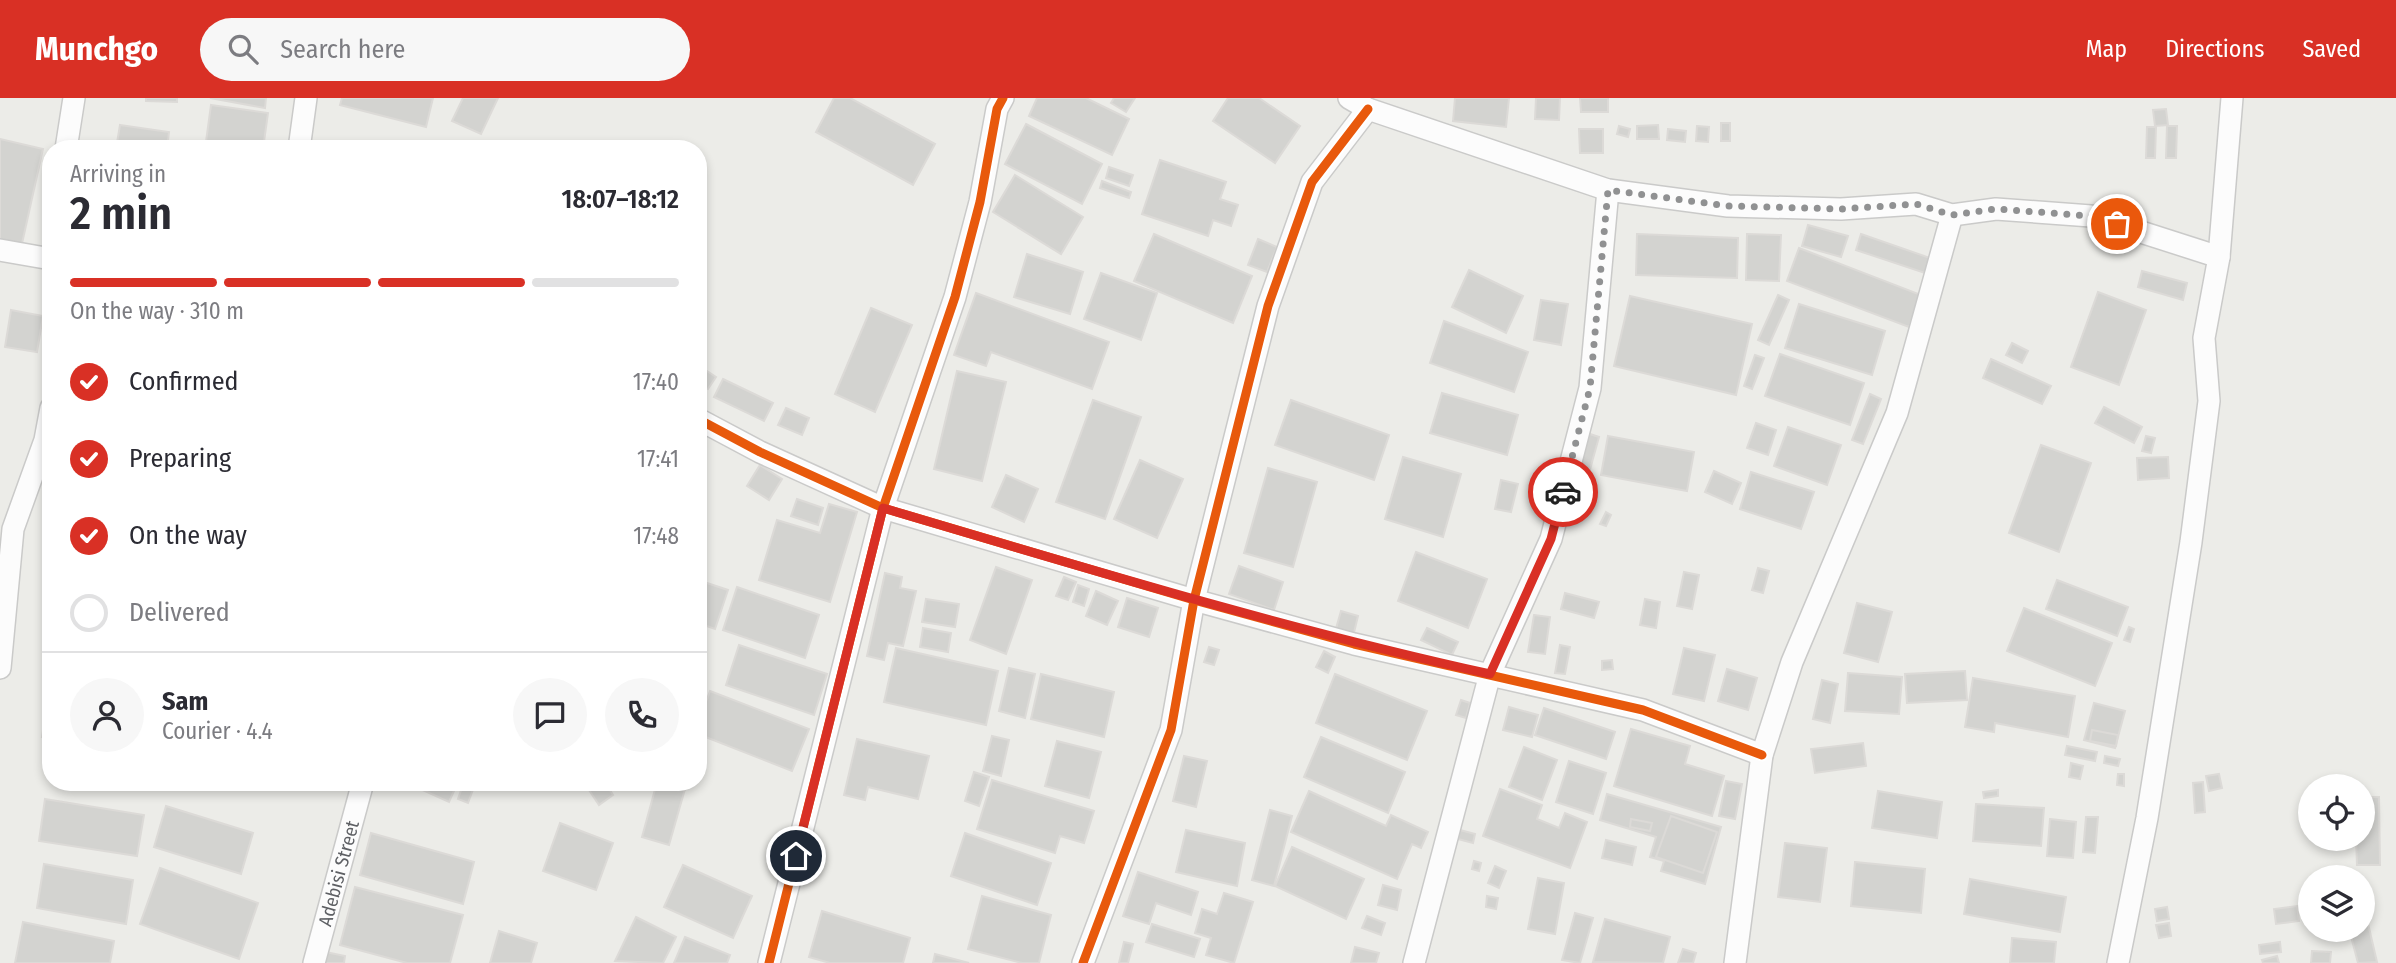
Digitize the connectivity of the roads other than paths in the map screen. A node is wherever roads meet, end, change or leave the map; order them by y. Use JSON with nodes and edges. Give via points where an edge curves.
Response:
{"nodes":[{"id":1,"x":74,"y":98,"type":"edge"},
{"id":2,"x":306,"y":98,"type":"edge"},
{"id":3,"x":1003,"y":98,"type":"edge"},
{"id":4,"x":2232,"y":98,"type":"edge"},
{"id":5,"x":1359,"y":103,"type":"edge"},
{"id":6,"x":67,"y":140,"type":"edge"},
{"id":7,"x":300,"y":140,"type":"edge"},
{"id":8,"x":1608,"y":190,"type":"junction"},
{"id":9,"x":1952,"y":215,"type":"junction"},
{"id":10,"x":0,"y":250,"type":"edge"},
{"id":11,"x":42,"y":251,"type":"edge"},
{"id":12,"x":2219,"y":257,"type":"junction"},
{"id":13,"x":707,"y":424,"type":"edge"},
{"id":14,"x":42,"y":445,"type":"edge"},
{"id":15,"x":883,"y":508,"type":"junction"},
{"id":16,"x":7,"y":528,"type":"edge"},
{"id":17,"x":1194,"y":600,"type":"junction"},
{"id":18,"x":0,"y":668,"type":"edge"},
{"id":19,"x":1490,"y":674,"type":"junction"},
{"id":20,"x":1762,"y":755,"type":"junction"},
{"id":21,"x":361,"y":791,"type":"edge"},
{"id":22,"x":314,"y":963,"type":"edge"},
{"id":23,"x":768,"y":963,"type":"edge"},
{"id":24,"x":1083,"y":963,"type":"edge"},
{"id":25,"x":1414,"y":963,"type":"edge"},
{"id":26,"x":1735,"y":963,"type":"edge"},
{"id":27,"x":2118,"y":963,"type":"edge"}],
"edges":[{"from":1,"to":6,"type":"street"},
{"from":2,"to":7,"type":"street"},
{"from":3,"to":15,"type":"street","via":[[955,297]]},
{"from":4,"to":12,"type":"street"},
{"from":5,"to":8,"type":"street"},
{"from":5,"to":17,"type":"street","via":[[1312,181],[1268,306]]},
{"from":8,"to":9,"type":"street","via":[[1728,206],[1841,209],[1916,204]]},
{"from":8,"to":19,"type":"street","via":[[1590,388],[1551,539]]},
{"from":9,"to":12,"type":"street","via":[[1996,209],[2091,216]]},
{"from":9,"to":20,"type":"street","via":[[1897,413],[1792,662]]},
{"from":10,"to":11,"type":"street"},
{"from":12,"to":27,"type":"street","via":[[2204,338],[2209,401],[2191,542],[2150,804]]},
{"from":13,"to":15,"type":"street"},
{"from":14,"to":16,"type":"street"},
{"from":15,"to":17,"type":"street"},
{"from":15,"to":23,"type":"street"},
{"from":16,"to":18,"type":"street"},
{"from":17,"to":19,"type":"street","via":[[1354,644]]},
{"from":17,"to":24,"type":"street","via":[[1171,730]]},
{"from":19,"to":20,"type":"street","via":[[1643,710]]},
{"from":19,"to":25,"type":"street"},
{"from":20,"to":26,"type":"street"},
{"from":21,"to":22,"type":"street","name":"Adebisi Street"}]}
